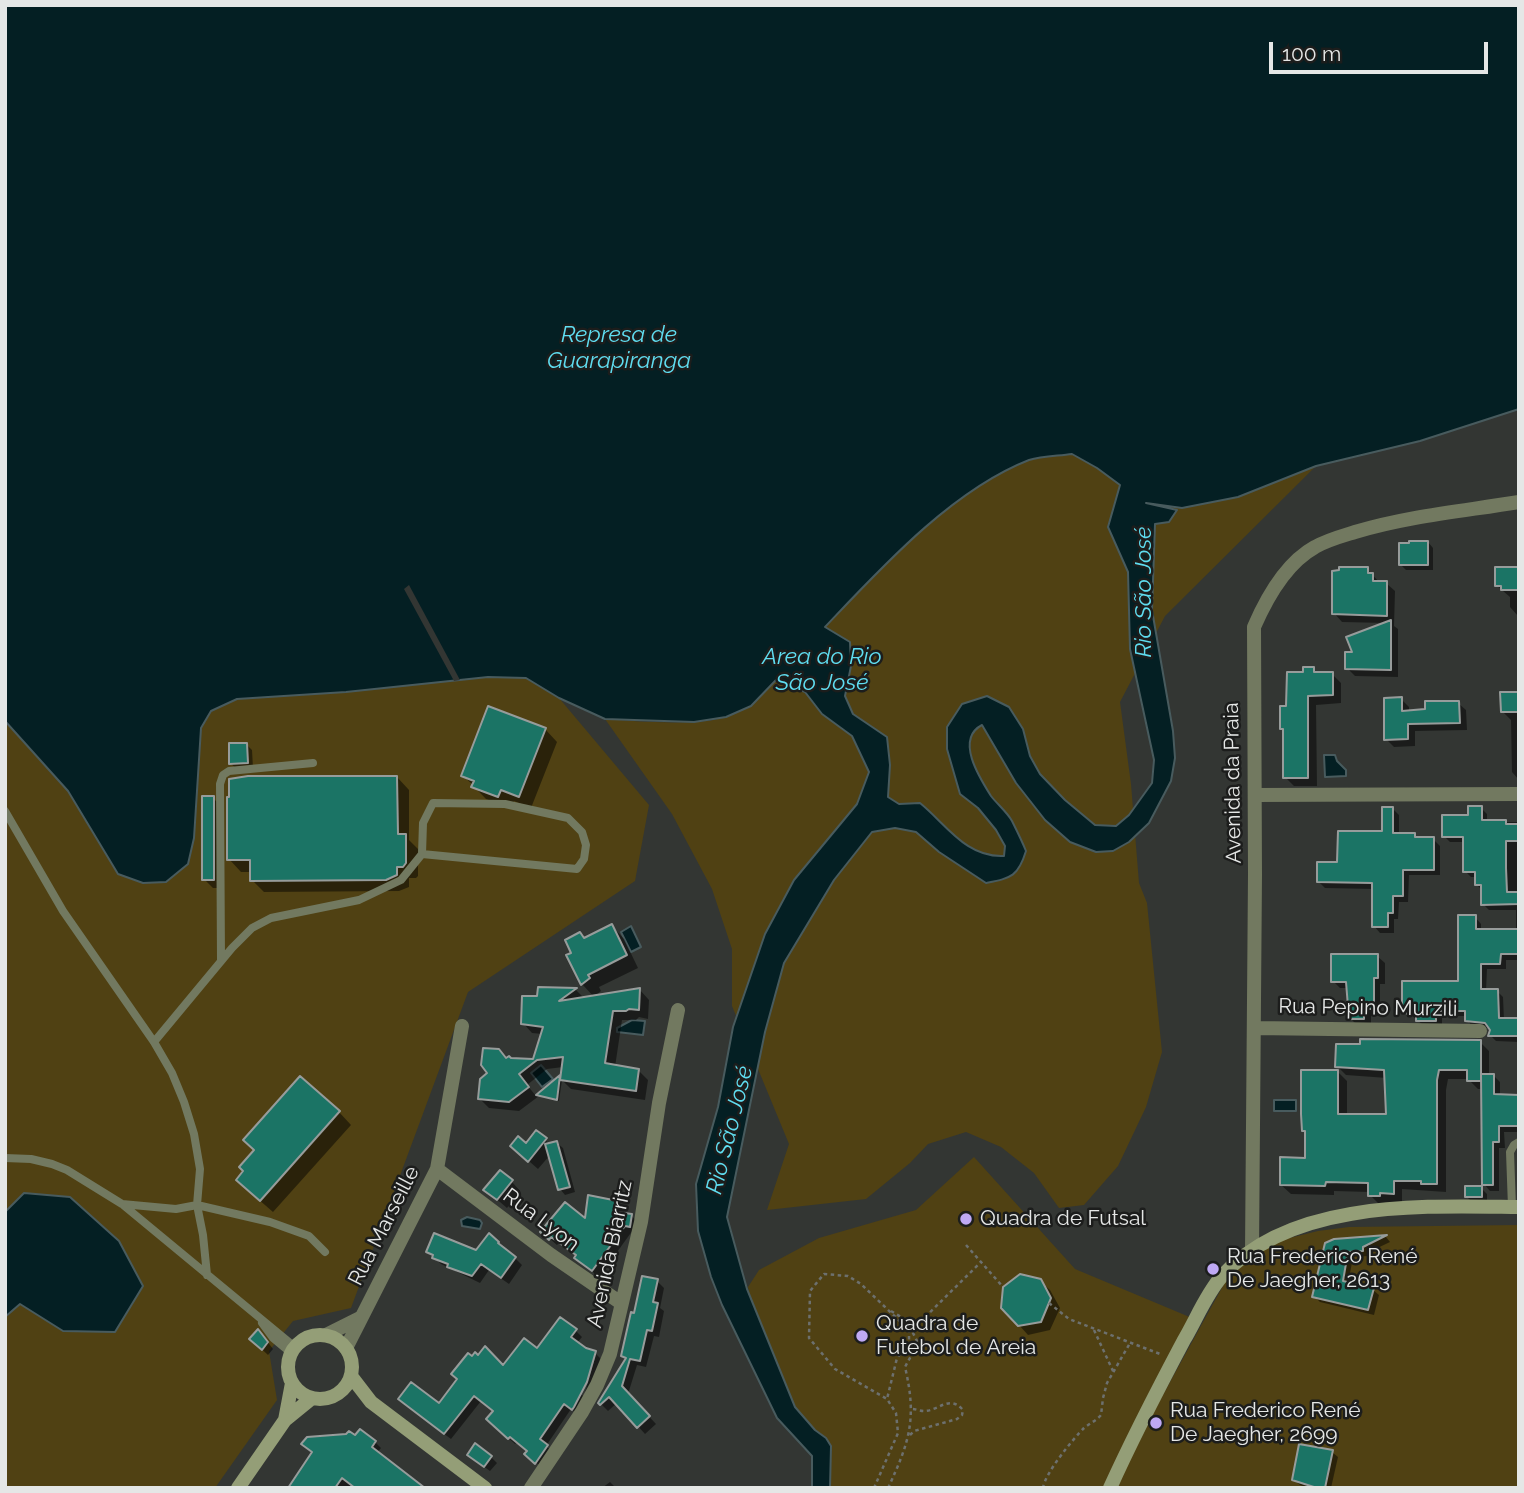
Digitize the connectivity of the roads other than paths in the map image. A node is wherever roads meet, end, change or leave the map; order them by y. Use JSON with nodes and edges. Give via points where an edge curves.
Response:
{"nodes":[{"id":1,"x":1519,"y":502,"type":"edge"},
{"id":2,"x":313,"y":764,"type":"dead end"},
{"id":3,"x":1519,"y":794,"type":"edge"},
{"id":4,"x":1255,"y":795,"type":"junction"},
{"id":5,"x":5,"y":811,"type":"edge"},
{"id":6,"x":422,"y":854,"type":"junction"},
{"id":7,"x":221,"y":961,"type":"junction"},
{"id":8,"x":678,"y":1010,"type":"dead end"},
{"id":9,"x":462,"y":1026,"type":"dead end"},
{"id":10,"x":1255,"y":1028,"type":"junction"},
{"id":11,"x":1480,"y":1031,"type":"dead end"},
{"id":12,"x":154,"y":1042,"type":"junction"},
{"id":13,"x":1519,"y":1142,"type":"edge"},
{"id":14,"x":5,"y":1158,"type":"edge"},
{"id":15,"x":437,"y":1169,"type":"junction"},
{"id":16,"x":122,"y":1204,"type":"junction"},
{"id":17,"x":197,"y":1205,"type":"junction"},
{"id":18,"x":1515,"y":1207,"type":"edge"},
{"id":19,"x":1252,"y":1251,"type":"junction"},
{"id":20,"x":326,"y":1252,"type":"dead end"},
{"id":21,"x":207,"y":1275,"type":"junction"},
{"id":22,"x":621,"y":1303,"type":"junction"},
{"id":23,"x":360,"y":1318,"type":"junction"},
{"id":24,"x":326,"y":1335,"type":"junction"},
{"id":25,"x":346,"y":1348,"type":"junction"},
{"id":26,"x":293,"y":1350,"type":"junction"},
{"id":27,"x":351,"y":1376,"type":"junction"},
{"id":28,"x":292,"y":1384,"type":"junction"},
{"id":29,"x":340,"y":1392,"type":"junction"},
{"id":30,"x":312,"y":1398,"type":"junction"},
{"id":31,"x":371,"y":1402,"type":"junction"},
{"id":32,"x":285,"y":1420,"type":"junction"},
{"id":33,"x":238,"y":1488,"type":"edge"},
{"id":34,"x":485,"y":1488,"type":"edge"},
{"id":35,"x":531,"y":1488,"type":"edge"},
{"id":36,"x":1110,"y":1488,"type":"edge"}],
"edges":[{"from":1,"to":4,"type":"street","name":"Avenida da Praia","via":[[1389,522],[1330,540],[1296,562],[1262,608],[1254,627]]},
{"from":2,"to":7,"type":"lane","via":[[223,775]]},
{"from":3,"to":4,"type":"street"},
{"from":4,"to":10,"type":"street","name":"Avenida da Praia"},
{"from":5,"to":12,"type":"lane","via":[[63,911]]},
{"from":6,"to":6,"type":"lane","via":[[423,822],[433,803],[505,804],[555,814],[568,818],[582,832],[586,845],[577,869]]},
{"from":6,"to":7,"type":"lane","via":[[401,880],[375,894],[271,918],[251,928]]},
{"from":7,"to":12,"type":"lane"},
{"from":8,"to":22,"type":"street","name":"Avenida Biarritz","via":[[641,1222]]},
{"from":9,"to":15,"type":"street","name":"Rua Marseille"},
{"from":10,"to":11,"type":"street","name":"Rua Pepino Murzili"},
{"from":10,"to":19,"type":"street","name":"Avenida da Praia"},
{"from":12,"to":17,"type":"lane","via":[[184,1102],[194,1134],[200,1169]]},
{"from":13,"to":18,"type":"lane","via":[[1510,1152]]},
{"from":14,"to":16,"type":"lane","via":[[31,1158],[67,1170]]},
{"from":15,"to":22,"type":"street","name":"Rua Lyon"},
{"from":15,"to":23,"type":"street","name":"Rua Marseille"},
{"from":16,"to":17,"type":"lane","via":[[176,1209]]},
{"from":16,"to":21,"type":"lane"},
{"from":17,"to":20,"type":"lane","via":[[309,1236]]},
{"from":17,"to":21,"type":"lane"},
{"from":18,"to":19,"type":"main road","via":[[1377,1209],[1308,1225]]},
{"from":19,"to":36,"type":"main road","via":[[1219,1280],[1137,1428]]},
{"from":21,"to":26,"type":"lane"},
{"from":22,"to":35,"type":"street","name":"Avenida Biarritz","via":[[610,1354],[597,1385]]},
{"from":23,"to":24,"type":"street","name":"Rua Marseille"},
{"from":23,"to":25,"type":"street","name":"Rua Marseille"},
{"from":24,"to":25,"type":"main road"},
{"from":24,"to":26,"type":"main road","via":[[303,1339]]},
{"from":25,"to":27,"type":"main road"},
{"from":26,"to":28,"type":"main road","via":[[288,1369]]},
{"from":27,"to":29,"type":"main road"},
{"from":27,"to":31,"type":"main road"},
{"from":28,"to":30,"type":"main road"},
{"from":28,"to":32,"type":"main road"},
{"from":29,"to":30,"type":"main road"},
{"from":29,"to":31,"type":"main road"},
{"from":30,"to":32,"type":"main road"},
{"from":31,"to":34,"type":"main road"},
{"from":32,"to":33,"type":"main road"}]}
